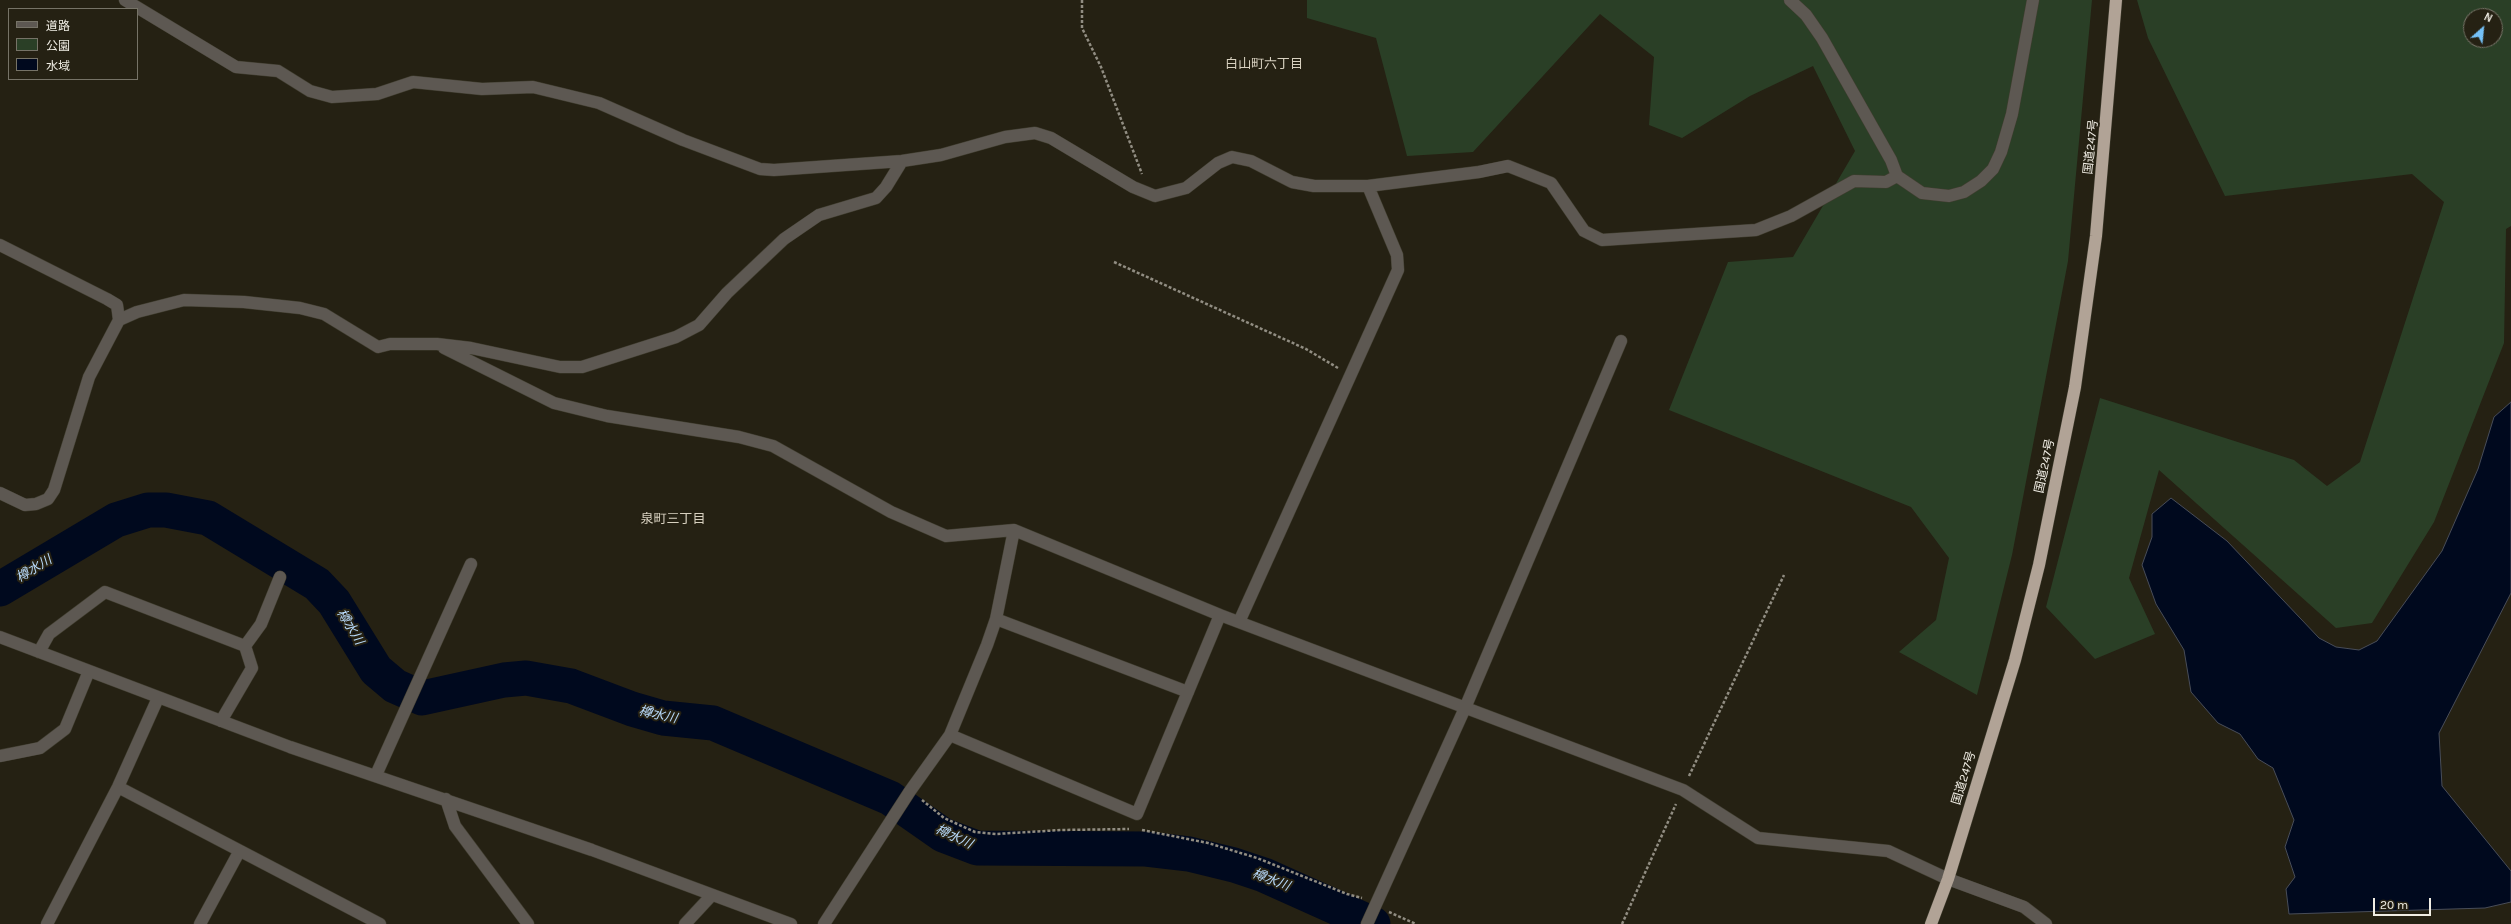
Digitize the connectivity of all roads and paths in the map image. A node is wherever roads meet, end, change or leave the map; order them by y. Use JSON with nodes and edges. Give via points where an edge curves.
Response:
{"nodes":[{"id":1,"x":125,"y":0,"type":"edge"},
{"id":2,"x":1082,"y":0,"type":"edge"},
{"id":3,"x":1790,"y":0,"type":"edge"},
{"id":4,"x":2032,"y":0,"type":"edge"},
{"id":5,"x":2116,"y":0,"type":"edge"},
{"id":6,"x":902,"y":161,"type":"junction"},
{"id":7,"x":1897,"y":176,"type":"junction"},
{"id":8,"x":1368,"y":186,"type":"junction"},
{"id":9,"x":1142,"y":191,"type":"junction"},
{"id":10,"x":0,"y":245,"type":"edge"},
{"id":11,"x":1114,"y":262,"type":"dead end"},
{"id":12,"x":119,"y":320,"type":"junction"},
{"id":13,"x":1621,"y":341,"type":"dead end"},
{"id":14,"x":437,"y":344,"type":"junction"},
{"id":15,"x":1350,"y":377,"type":"junction"},
{"id":16,"x":0,"y":493,"type":"edge"},
{"id":17,"x":1014,"y":530,"type":"junction"},
{"id":18,"x":471,"y":564,"type":"dead end"},
{"id":19,"x":1784,"y":575,"type":"dead end"},
{"id":20,"x":280,"y":577,"type":"dead end"},
{"id":21,"x":1220,"y":616,"type":"junction"},
{"id":22,"x":996,"y":619,"type":"junction"},
{"id":23,"x":1239,"y":622,"type":"junction"},
{"id":24,"x":0,"y":637,"type":"edge"},
{"id":25,"x":244,"y":646,"type":"junction"},
{"id":26,"x":39,"y":652,"type":"junction"},
{"id":27,"x":89,"y":671,"type":"junction"},
{"id":28,"x":1188,"y":692,"type":"junction"},
{"id":29,"x":158,"y":698,"type":"junction"},
{"id":30,"x":1465,"y":708,"type":"junction"},
{"id":31,"x":221,"y":721,"type":"junction"},
{"id":32,"x":950,"y":736,"type":"junction"},
{"id":33,"x":0,"y":756,"type":"edge"},
{"id":34,"x":376,"y":776,"type":"junction"},
{"id":35,"x":118,"y":787,"type":"junction"},
{"id":36,"x":1683,"y":790,"type":"junction"},
{"id":37,"x":909,"y":793,"type":"junction"},
{"id":38,"x":446,"y":799,"type":"junction"},
{"id":39,"x":1132,"y":829,"type":"dead end"},
{"id":40,"x":1138,"y":829,"type":"dead end"},
{"id":41,"x":239,"y":852,"type":"junction"},
{"id":42,"x":1948,"y":879,"type":"junction"},
{"id":43,"x":711,"y":896,"type":"junction"},
{"id":44,"x":1374,"y":909,"type":"junction"},
{"id":45,"x":47,"y":924,"type":"edge"},
{"id":46,"x":200,"y":924,"type":"edge"},
{"id":47,"x":380,"y":924,"type":"edge"},
{"id":48,"x":528,"y":924,"type":"edge"},
{"id":49,"x":685,"y":924,"type":"edge"},
{"id":50,"x":791,"y":924,"type":"edge"},
{"id":51,"x":824,"y":924,"type":"edge"},
{"id":52,"x":1367,"y":924,"type":"edge"},
{"id":53,"x":1416,"y":924,"type":"edge"},
{"id":54,"x":1622,"y":924,"type":"edge"},
{"id":55,"x":1931,"y":924,"type":"edge"},
{"id":56,"x":2046,"y":924,"type":"edge"}],
"edges":[{"from":1,"to":6,"type":"street","via":[[236,67],[278,71],[310,91],[332,97],[377,94],[413,82],[482,89],[533,86],[599,103],[683,140],[760,169]]},
{"from":2,"to":9,"type":"path","via":[[1082,28],[1101,67],[1142,169]]},
{"from":3,"to":7,"type":"street","via":[[1806,15],[1822,38],[1891,160]]},
{"from":4,"to":7,"type":"street","via":[[2007,136],[1993,169],[1981,182],[1964,192],[1949,196],[1922,193]]},
{"from":5,"to":42,"type":"highway","name":"国道247号","via":[[2096,236],[2075,387],[2039,565],[2016,660]]},
{"from":6,"to":9,"type":"street","via":[[941,155],[1005,137],[1035,133],[1051,138]]},
{"from":6,"to":14,"type":"street","via":[[882,193],[876,198],[819,215],[804,223],[742,278],[699,326],[676,337],[582,367],[560,367],[471,348]]},
{"from":7,"to":8,"type":"street","via":[[1886,182],[1854,181],[1791,216],[1756,230],[1602,240],[1584,231],[1551,184],[1508,166]]},
{"from":8,"to":9,"type":"street","via":[[1314,186],[1292,182],[1250,161],[1232,157],[1218,163],[1186,188],[1174,193],[1155,196]]},
{"from":8,"to":15,"type":"street","via":[[1398,262],[1392,287]]},
{"from":10,"to":12,"type":"street","via":[[117,305]]},
{"from":11,"to":15,"type":"path","via":[[1306,349]]},
{"from":12,"to":14,"type":"street","via":[[165,303],[184,300],[244,302],[300,308],[324,314],[378,347],[390,344]]},
{"from":12,"to":16,"type":"street","via":[[89,377],[54,490],[48,499],[25,505]]},
{"from":13,"to":30,"type":"street"},
{"from":14,"to":17,"type":"street","via":[[554,403],[607,416],[739,437],[773,446],[891,512],[946,536]]},
{"from":15,"to":23,"type":"street"},
{"from":17,"to":21,"type":"street"},
{"from":17,"to":22,"type":"street"},
{"from":18,"to":34,"type":"street"},
{"from":19,"to":36,"type":"path"},
{"from":20,"to":25,"type":"street","via":[[261,624]]},
{"from":21,"to":23,"type":"street"},
{"from":21,"to":28,"type":"street"},
{"from":22,"to":28,"type":"street"},
{"from":22,"to":32,"type":"street","via":[[988,645]]},
{"from":23,"to":30,"type":"street"},
{"from":24,"to":26,"type":"street"},
{"from":25,"to":26,"type":"street","via":[[105,592],[49,634]]},
{"from":25,"to":31,"type":"street","via":[[252,668]]},
{"from":26,"to":27,"type":"street"},
{"from":27,"to":29,"type":"street"},
{"from":27,"to":33,"type":"street","via":[[65,729],[40,748]]},
{"from":28,"to":32,"type":"street","via":[[1137,814]]},
{"from":29,"to":31,"type":"street"},
{"from":29,"to":35,"type":"street"},
{"from":30,"to":36,"type":"street"},
{"from":30,"to":44,"type":"street"},
{"from":31,"to":34,"type":"street"},
{"from":32,"to":37,"type":"street"},
{"from":34,"to":38,"type":"street"},
{"from":35,"to":41,"type":"street"},
{"from":35,"to":45,"type":"street"},
{"from":36,"to":42,"type":"street","via":[[1758,838],[1888,851]]},
{"from":36,"to":54,"type":"path"},
{"from":37,"to":39,"type":"path","via":[[944,818],[975,832],[996,834]]},
{"from":37,"to":51,"type":"street"},
{"from":38,"to":43,"type":"street","via":[[592,850]]},
{"from":38,"to":48,"type":"street","via":[[455,826]]},
{"from":40,"to":44,"type":"path","via":[[1208,843],[1257,858],[1368,900]]},
{"from":41,"to":46,"type":"street"},
{"from":41,"to":47,"type":"street"},
{"from":42,"to":55,"type":"highway","name":"国道247号"},
{"from":42,"to":56,"type":"street","via":[[2024,907]]},
{"from":43,"to":49,"type":"street"},
{"from":43,"to":50,"type":"street"},
{"from":44,"to":52,"type":"street"},
{"from":44,"to":53,"type":"path"}]}
